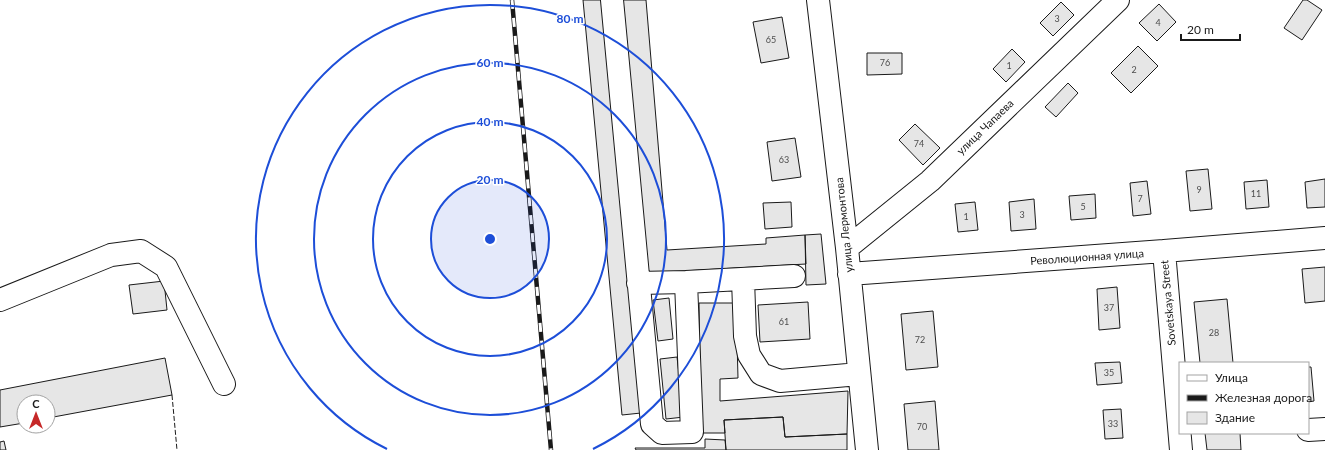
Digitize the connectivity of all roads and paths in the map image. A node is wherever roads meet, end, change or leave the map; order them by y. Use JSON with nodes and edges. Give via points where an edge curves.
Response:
{"nodes":[{"id":1,"x":612,"y":0,"type":"edge"},
{"id":2,"x":818,"y":0,"type":"edge"},
{"id":3,"x":1118,"y":0,"type":"edge"},
{"id":4,"x":1325,"y":238,"type":"edge"},
{"id":5,"x":847,"y":248,"type":"junction"},
{"id":6,"x":1164,"y":251,"type":"junction"},
{"id":7,"x":849,"y":274,"type":"junction"},
{"id":8,"x":794,"y":276,"type":"dead end"},
{"id":9,"x":743,"y":279,"type":"junction"},
{"id":10,"x":686,"y":282,"type":"junction"},
{"id":11,"x":638,"y":283,"type":"junction"},
{"id":12,"x":0,"y":300,"type":"edge"},
{"id":13,"x":859,"y":374,"type":"junction"},
{"id":14,"x":224,"y":384,"type":"dead end"},
{"id":15,"x":1179,"y":417,"type":"edge"},
{"id":16,"x":1325,"y":429,"type":"edge"},
{"id":17,"x":1309,"y":430,"type":"edge"},
{"id":18,"x":1181,"y":434,"type":"edge"},
{"id":19,"x":867,"y":450,"type":"edge"},
{"id":20,"x":1182,"y":450,"type":"edge"}],
"edges":[{"from":1,"to":11,"type":"street"},
{"from":2,"to":5,"type":"street","name":"улица Лермонтова"},
{"from":3,"to":5,"type":"street","name":"улица Чапаева","via":[[930,181]]},
{"from":4,"to":6,"type":"street","name":"Революционная улица"},
{"from":5,"to":7,"type":"street","name":"улица Лермонтова"},
{"from":6,"to":7,"type":"street","name":"Революционная улица"},
{"from":6,"to":15,"type":"street","name":"Sovetskaya Street"},
{"from":7,"to":13,"type":"street","name":"улица Лермонтова"},
{"from":8,"to":9,"type":"street"},
{"from":9,"to":10,"type":"street"},
{"from":9,"to":13,"type":"street","via":[[745,336],[749,355],[761,374],[780,381]]},
{"from":10,"to":11,"type":"street"},
{"from":10,"to":11,"type":"street","via":[[692,432],[662,433],[652,424]]},
{"from":12,"to":14,"type":"street","via":[[111,255],[141,251],[166,267]]},
{"from":13,"to":19,"type":"street","name":"улица Лермонтова"},
{"from":16,"to":17,"type":"street"},
{"from":18,"to":20,"type":"street","name":"Sovetskaya Street"}]}
